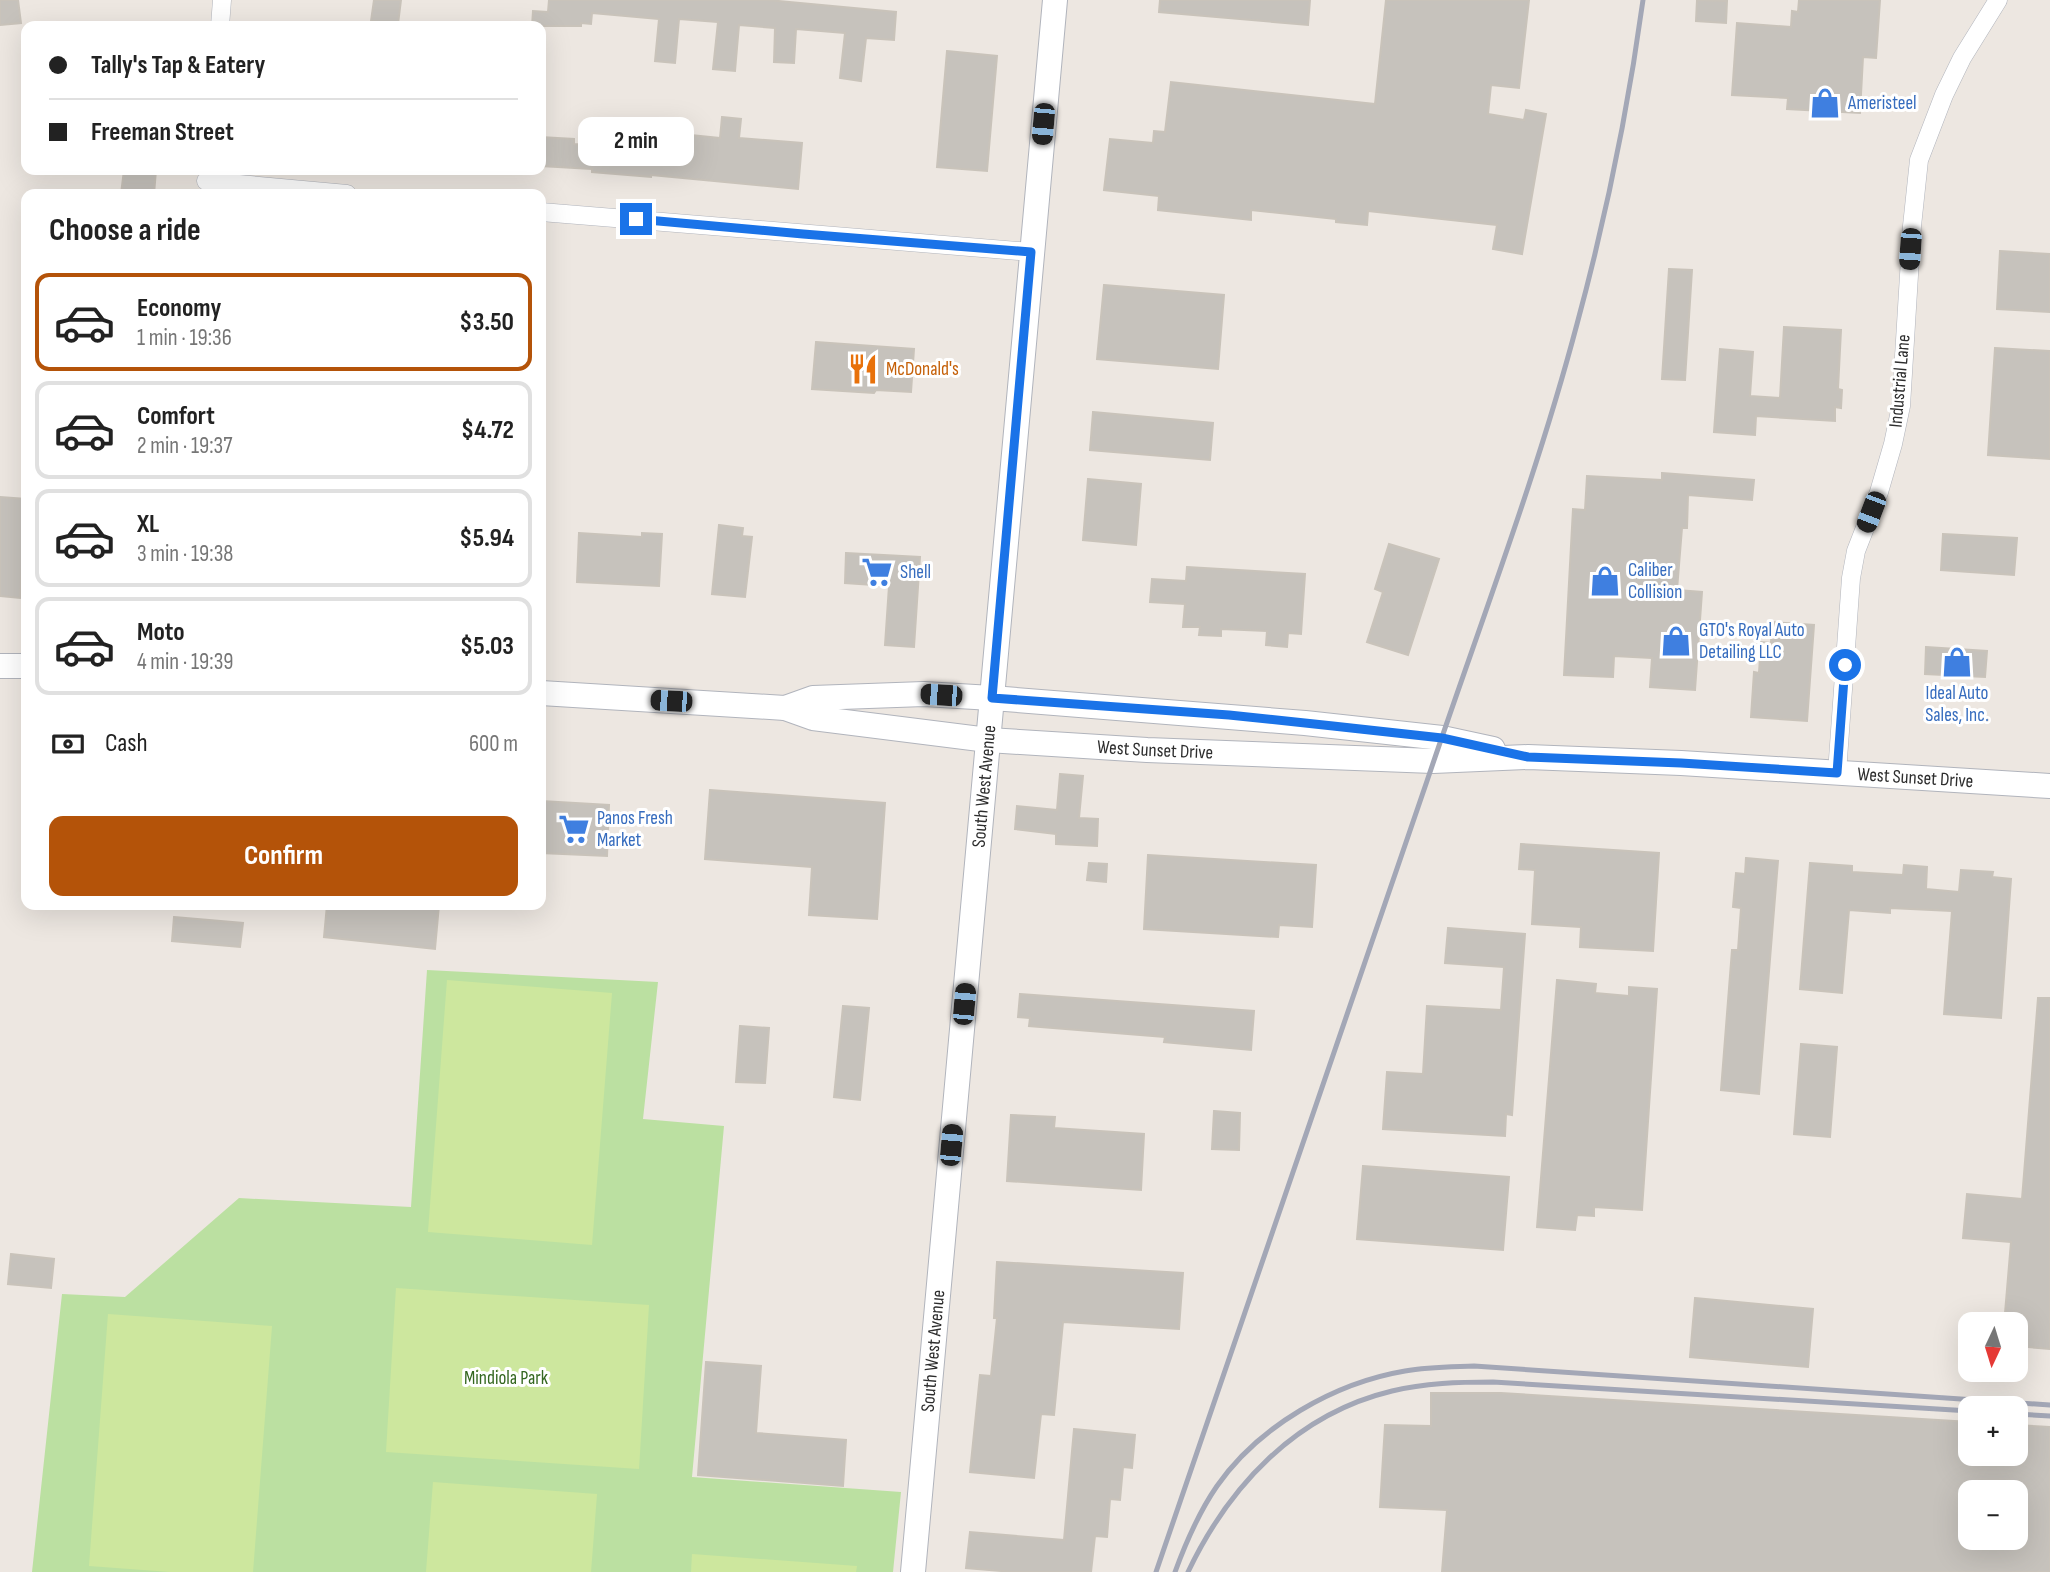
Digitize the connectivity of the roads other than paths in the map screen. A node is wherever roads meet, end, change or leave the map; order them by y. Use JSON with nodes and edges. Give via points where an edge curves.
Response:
{"nodes":[{"id":1,"x":222,"y":0,"type":"edge"},
{"id":2,"x":1055,"y":0,"type":"edge"},
{"id":3,"x":1998,"y":0,"type":"edge"},
{"id":4,"x":220,"y":21,"type":"edge"},
{"id":5,"x":206,"y":182,"type":"edge"},
{"id":6,"x":288,"y":189,"type":"edge"},
{"id":7,"x":546,"y":212,"type":"edge"},
{"id":8,"x":1031,"y":252,"type":"junction"},
{"id":9,"x":546,"y":693,"type":"edge"},
{"id":10,"x":992,"y":698,"type":"junction"},
{"id":11,"x":785,"y":708,"type":"junction"},
{"id":12,"x":988,"y":740,"type":"junction"},
{"id":13,"x":1528,"y":757,"type":"junction"},
{"id":14,"x":1837,"y":773,"type":"junction"},
{"id":15,"x":2050,"y":786,"type":"edge"},
{"id":16,"x":913,"y":1572,"type":"edge"}],
"edges":[{"from":1,"to":4,"type":"street"},
{"from":2,"to":8,"type":"main road","name":"South West Avenue"},
{"from":3,"to":14,"type":"street","name":"Industrial Lane","via":[[1962,58],[1919,160],[1901,406],[1851,578]]},
{"from":5,"to":6,"type":"street"},
{"from":7,"to":8,"type":"street"},
{"from":8,"to":10,"type":"main road","name":"South West Avenue"},
{"from":9,"to":11,"type":"main road","name":"West Sunset Drive"},
{"from":10,"to":11,"type":"main road","name":"West Sunset Drive","via":[[924,694],[813,698]]},
{"from":10,"to":12,"type":"main road","name":"South West Avenue"},
{"from":10,"to":13,"type":"main road","name":"West Sunset Drive","via":[[1319,724],[1442,738]]},
{"from":11,"to":12,"type":"main road","name":"West Sunset Drive","via":[[813,718]]},
{"from":12,"to":13,"type":"main road","name":"West Sunset Drive","via":[[1283,757],[1433,761]]},
{"from":12,"to":16,"type":"main road","name":"South West Avenue"},
{"from":13,"to":14,"type":"main road","name":"West Sunset Drive"},
{"from":14,"to":15,"type":"main road","name":"West Sunset Drive"}]}
